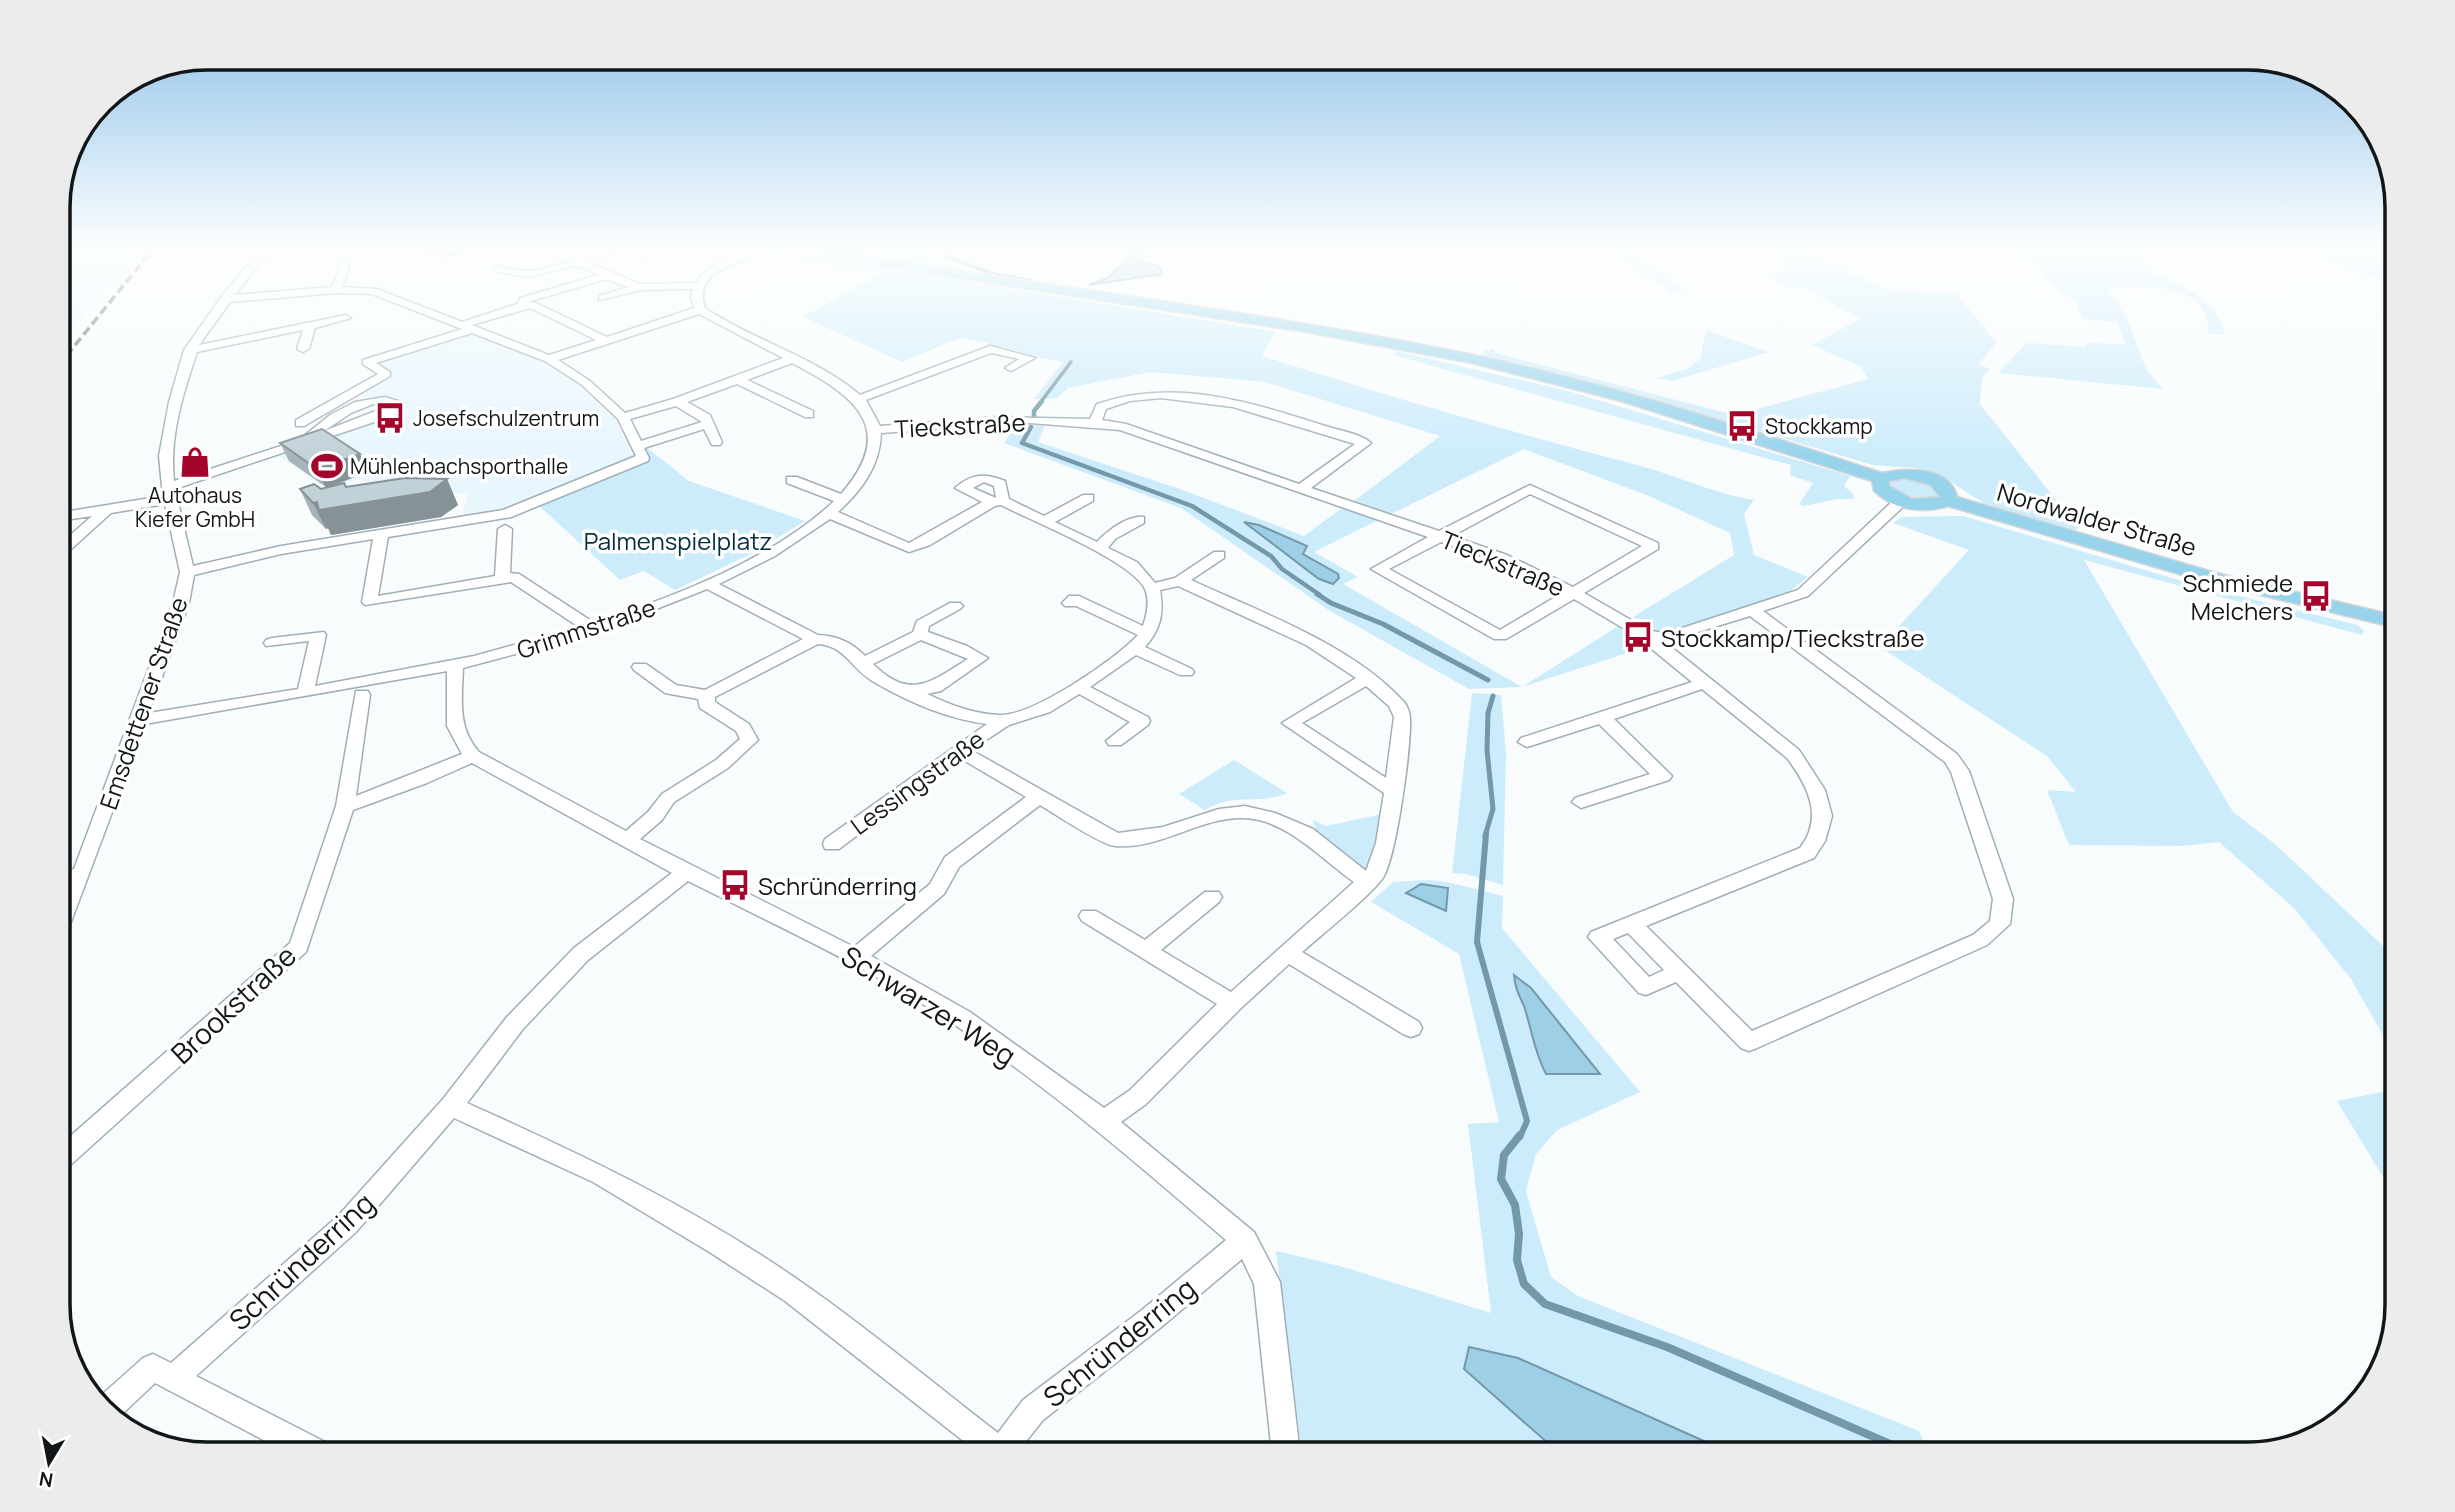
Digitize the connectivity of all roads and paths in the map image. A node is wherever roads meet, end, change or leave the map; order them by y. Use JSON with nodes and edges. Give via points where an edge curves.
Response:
{"nodes":[{"id":1,"x":212,"y":319,"type":"edge"},
{"id":2,"x":343,"y":319,"type":"edge"},
{"id":3,"x":446,"y":319,"type":"edge"},
{"id":4,"x":489,"y":319,"type":"edge"},
{"id":5,"x":561,"y":319,"type":"edge"},
{"id":6,"x":673,"y":319,"type":"edge"},
{"id":7,"x":713,"y":319,"type":"edge"},
{"id":8,"x":1237,"y":319,"type":"edge"},
{"id":9,"x":310,"y":325,"type":"junction"},
{"id":10,"x":468,"y":327,"type":"junction"},
{"id":11,"x":605,"y":340,"type":"junction"},
{"id":12,"x":303,"y":349,"type":"dead end"},
{"id":13,"x":190,"y":350,"type":"junction"},
{"id":14,"x":549,"y":359,"type":"junction"},
{"id":15,"x":792,"y":359,"type":"junction"},
{"id":16,"x":1011,"y":368,"type":"dead end"},
{"id":17,"x":738,"y":380,"type":"junction"},
{"id":18,"x":859,"y":399,"type":"junction"},
{"id":19,"x":677,"y":402,"type":"junction"},
{"id":20,"x":809,"y":414,"type":"dead end"},
{"id":21,"x":623,"y":417,"type":"junction"},
{"id":22,"x":300,"y":423,"type":"dead end"},
{"id":23,"x":1096,"y":423,"type":"junction"},
{"id":24,"x":708,"y":424,"type":"junction"},
{"id":25,"x":874,"y":430,"type":"junction"},
{"id":26,"x":716,"y":442,"type":"dead end"},
{"id":27,"x":303,"y":443,"type":"junction"},
{"id":28,"x":640,"y":452,"type":"junction"},
{"id":29,"x":1881,"y":478,"type":"junction"},
{"id":30,"x":792,"y":480,"type":"dead end"},
{"id":31,"x":1302,"y":488,"type":"junction"},
{"id":32,"x":169,"y":493,"type":"junction"},
{"id":33,"x":1088,"y":498,"type":"dead end"},
{"id":34,"x":843,"y":500,"type":"junction"},
{"id":35,"x":1947,"y":500,"type":"junction"},
{"id":36,"x":1901,"y":501,"type":"junction"},
{"id":37,"x":105,"y":511,"type":"junction"},
{"id":38,"x":829,"y":513,"type":"junction"},
{"id":39,"x":70,"y":515,"type":"edge"},
{"id":40,"x":1139,"y":520,"type":"dead end"},
{"id":41,"x":1046,"y":522,"type":"junction"},
{"id":42,"x":505,"y":530,"type":"dead end"},
{"id":43,"x":381,"y":534,"type":"junction"},
{"id":44,"x":1438,"y":536,"type":"junction"},
{"id":45,"x":70,"y":543,"type":"edge"},
{"id":46,"x":1100,"y":548,"type":"junction"},
{"id":47,"x":1219,"y":555,"type":"dead end"},
{"id":48,"x":187,"y":572,"type":"junction"},
{"id":49,"x":502,"y":578,"type":"junction"},
{"id":50,"x":1180,"y":582,"type":"junction"},
{"id":51,"x":708,"y":584,"type":"junction"},
{"id":52,"x":1152,"y":588,"type":"junction"},
{"id":53,"x":1575,"y":593,"type":"junction"},
{"id":54,"x":1070,"y":603,"type":"dead end"},
{"id":55,"x":955,"y":606,"type":"dead end"},
{"id":56,"x":1752,"y":611,"type":"junction"},
{"id":57,"x":2385,"y":619,"type":"edge"},
{"id":58,"x":593,"y":629,"type":"junction"},
{"id":59,"x":920,"y":634,"type":"junction"},
{"id":60,"x":1148,"y":634,"type":"junction"},
{"id":61,"x":816,"y":639,"type":"junction"},
{"id":62,"x":1656,"y":639,"type":"junction"},
{"id":63,"x":272,"y":643,"type":"dead end"},
{"id":64,"x":1135,"y":648,"type":"junction"},
{"id":65,"x":862,"y":663,"type":"junction"},
{"id":66,"x":455,"y":667,"type":"junction"},
{"id":67,"x":640,"y":667,"type":"dead end"},
{"id":68,"x":1186,"y":672,"type":"dead end"},
{"id":69,"x":1367,"y":678,"type":"junction"},
{"id":70,"x":1704,"y":683,"type":"junction"},
{"id":71,"x":1079,"y":687,"type":"junction"},
{"id":72,"x":306,"y":691,"type":"junction"},
{"id":73,"x":911,"y":693,"type":"junction"},
{"id":74,"x":362,"y":695,"type":"dead end"},
{"id":75,"x":707,"y":695,"type":"junction"},
{"id":76,"x":1602,"y":717,"type":"junction"},
{"id":77,"x":137,"y":720,"type":"junction"},
{"id":78,"x":1003,"y":721,"type":"junction"},
{"id":79,"x":1115,"y":741,"type":"dead end"},
{"id":80,"x":1527,"y":741,"type":"dead end"},
{"id":81,"x":959,"y":750,"type":"junction"},
{"id":82,"x":473,"y":756,"type":"junction"},
{"id":83,"x":1393,"y":791,"type":"junction"},
{"id":84,"x":1040,"y":797,"type":"junction"},
{"id":85,"x":1581,"y":802,"type":"dead end"},
{"id":86,"x":345,"y":806,"type":"junction"},
{"id":87,"x":627,"y":840,"type":"junction"},
{"id":88,"x":832,"y":844,"type":"dead end"},
{"id":89,"x":686,"y":872,"type":"junction"},
{"id":90,"x":82,"y":873,"type":"junction"},
{"id":91,"x":70,"y":877,"type":"edge"},
{"id":92,"x":1367,"y":881,"type":"junction"},
{"id":93,"x":1212,"y":897,"type":"dead end"},
{"id":94,"x":70,"y":902,"type":"edge"},
{"id":95,"x":1089,"y":916,"type":"dead end"},
{"id":96,"x":1632,"y":924,"type":"junction"},
{"id":97,"x":1146,"y":951,"type":"junction"},
{"id":98,"x":1288,"y":953,"type":"junction"},
{"id":99,"x":856,"y":957,"type":"junction"},
{"id":100,"x":1679,"y":972,"type":"junction"},
{"id":101,"x":1232,"y":1003,"type":"junction"},
{"id":102,"x":1411,"y":1028,"type":"dead end"},
{"id":103,"x":451,"y":1107,"type":"junction"},
{"id":104,"x":1104,"y":1121,"type":"junction"},
{"id":105,"x":70,"y":1151,"type":"edge"},
{"id":106,"x":1245,"y":1240,"type":"junction"},
{"id":107,"x":173,"y":1379,"type":"junction"},
{"id":108,"x":112,"y":1404,"type":"edge"},
{"id":109,"x":296,"y":1442,"type":"edge"},
{"id":110,"x":986,"y":1442,"type":"edge"},
{"id":111,"x":1008,"y":1442,"type":"edge"},
{"id":112,"x":1285,"y":1442,"type":"edge"}],
"edges":[{"from":1,"to":13,"type":"street","name":"Emsdettener Straße"},
{"from":2,"to":9,"type":"street"},
{"from":3,"to":10,"type":"street"},
{"from":4,"to":10,"type":"street"},
{"from":5,"to":11,"type":"street"},
{"from":6,"to":11,"type":"street"},
{"from":7,"to":15,"type":"street"},
{"from":8,"to":29,"type":"main road","via":[[1469,358],[1642,401]]},
{"from":9,"to":12,"type":"street"},
{"from":9,"to":13,"type":"street"},
{"from":10,"to":14,"type":"street"},
{"from":10,"to":22,"type":"street","via":[[367,362],[386,374]]},
{"from":11,"to":14,"type":"street"},
{"from":13,"to":32,"type":"street","name":"Emsdettener Straße","via":[[165,456]]},
{"from":14,"to":21,"type":"street","via":[[586,383]]},
{"from":15,"to":17,"type":"street"},
{"from":15,"to":18,"type":"street"},
{"from":16,"to":18,"type":"street","via":[[1029,358],[990,349]]},
{"from":17,"to":19,"type":"street"},
{"from":17,"to":20,"type":"street"},
{"from":18,"to":25,"type":"street"},
{"from":19,"to":21,"type":"street"},
{"from":19,"to":24,"type":"street","via":[[706,418]]},
{"from":21,"to":28,"type":"street"},
{"from":23,"to":25,"type":"street","name":"Tieckstraße","via":[[1007,422]]},
{"from":23,"to":31,"type":"street","name":"Tieckstraße","via":[[1138,431]]},
{"from":23,"to":31,"type":"street","via":[[1107,403],[1143,396],[1177,397],[1247,405],[1365,443]]},
{"from":24,"to":26,"type":"street"},
{"from":24,"to":28,"type":"street"},
{"from":25,"to":34,"type":"street","name":"Grimmstraße","via":[[872,457]]},
{"from":27,"to":27,"type":"street","via":[[340,413],[377,401],[398,403],[394,410]]},
{"from":27,"to":32,"type":"street"},
{"from":28,"to":43,"type":"street","via":[[506,514]]},
{"from":29,"to":35,"type":"main road","via":[[1895,474],[1926,477],[1944,486]]},
{"from":29,"to":36,"type":"main road","via":[[1884,492]]},
{"from":30,"to":34,"type":"street"},
{"from":31,"to":44,"type":"street","name":"Tieckstraße"},
{"from":32,"to":37,"type":"street"},
{"from":32,"to":48,"type":"street","name":"Emsdettener Straße"},
{"from":33,"to":41,"type":"street"},
{"from":34,"to":38,"type":"street","name":"Grimmstraße"},
{"from":35,"to":36,"type":"main road","via":[[1933,505]]},
{"from":35,"to":57,"type":"main road","name":"Nordwalder Straße","via":[[2210,577]]},
{"from":36,"to":56,"type":"street","via":[[1803,593]]},
{"from":37,"to":39,"type":"street"},
{"from":37,"to":45,"type":"street"},
{"from":38,"to":41,"type":"street","via":[[909,548],[997,502]]},
{"from":38,"to":51,"type":"street","name":"Grimmstraße","via":[[780,546]]},
{"from":40,"to":46,"type":"street","via":[[1110,536]]},
{"from":41,"to":46,"type":"street"},
{"from":42,"to":49,"type":"street"},
{"from":43,"to":48,"type":"street","via":[[281,550]]},
{"from":43,"to":49,"type":"street","via":[[370,602]]},
{"from":44,"to":53,"type":"street","name":"Tieckstraße","via":[[1515,563]]},
{"from":44,"to":53,"type":"street","via":[[1378,569],[1500,636]]},
{"from":44,"to":53,"type":"street","via":[[1530,489],[1653,546]]},
{"from":46,"to":52,"type":"street","via":[[1132,565]]},
{"from":47,"to":50,"type":"street"},
{"from":48,"to":77,"type":"street","name":"Emsdettener Straße","via":[[171,633]]},
{"from":49,"to":58,"type":"street","via":[[514,577]]},
{"from":50,"to":52,"type":"street"},
{"from":50,"to":69,"type":"street","via":[[1312,642]]},
{"from":51,"to":58,"type":"street","name":"Grimmstraße"},
{"from":51,"to":61,"type":"street","name":"Lessingstraße"},
{"from":52,"to":60,"type":"street","via":[[1156,610]]},
{"from":53,"to":62,"type":"street","name":"Tieckstraße"},
{"from":54,"to":60,"type":"street","via":[[1074,599]]},
{"from":55,"to":59,"type":"street","via":[[922,624]]},
{"from":56,"to":62,"type":"street"},
{"from":56,"to":100,"type":"street","via":[[1951,758],[1960,771],[2003,899],[2000,924],[1980,940],[1749,1042]]},
{"from":58,"to":66,"type":"street","name":"Grimmstraße"},
{"from":59,"to":65,"type":"street"},
{"from":59,"to":73,"type":"street","via":[[980,658],[935,687]]},
{"from":60,"to":64,"type":"street","name":"Lessingstraße"},
{"from":61,"to":65,"type":"street","name":"Lessingstraße","via":[[847,647]]},
{"from":61,"to":75,"type":"street"},
{"from":62,"to":70,"type":"street","name":"Tieckstraße"},
{"from":63,"to":72,"type":"street","via":[[318,635]]},
{"from":64,"to":68,"type":"street"},
{"from":64,"to":71,"type":"street","name":"Lessingstraße"},
{"from":65,"to":73,"type":"street","name":"Lessingstraße","via":[[878,678]]},
{"from":66,"to":72,"type":"street","name":"Grimmstraße"},
{"from":66,"to":82,"type":"street","name":"Schwarzer Weg","via":[[454,723],[459,743]]},
{"from":67,"to":75,"type":"street","via":[[671,689]]},
{"from":69,"to":83,"type":"street","via":[[1397,704],[1402,717]]},
{"from":69,"to":83,"type":"street","via":[[1290,723]]},
{"from":70,"to":76,"type":"street"},
{"from":70,"to":96,"type":"street","name":"Tieckstraße","via":[[1793,754],[1811,776],[1823,819],[1820,839],[1807,853]]},
{"from":71,"to":78,"type":"street","name":"Lessingstraße","via":[[1044,708]]},
{"from":71,"to":79,"type":"street","via":[[1142,720]]},
{"from":72,"to":77,"type":"street","name":"Grimmstraße"},
{"from":73,"to":78,"type":"street","name":"Lessingstraße","via":[[960,715]]},
{"from":74,"to":86,"type":"street","name":"Brookstraße"},
{"from":75,"to":87,"type":"street","via":[[706,704],[743,728],[749,740],[722,764],[668,798]]},
{"from":76,"to":80,"type":"street"},
{"from":76,"to":85,"type":"street","via":[[1663,776]]},
{"from":77,"to":90,"type":"street","name":"Emsdettener Straße"},
{"from":78,"to":81,"type":"street","name":"Lessingstraße"},
{"from":81,"to":84,"type":"street"},
{"from":81,"to":88,"type":"street","name":"Lessingstraße"},
{"from":82,"to":86,"type":"street"},
{"from":82,"to":87,"type":"street","name":"Schwarzer Weg"},
{"from":83,"to":92,"type":"street","via":[[1385,843],[1375,874]]},
{"from":84,"to":92,"type":"street","via":[[1115,840],[1165,833],[1219,815],[1245,812],[1268,817],[1306,835]]},
{"from":84,"to":99,"type":"street","via":[[952,862],[937,889]]},
{"from":86,"to":105,"type":"street","name":"Brookstraße","via":[[299,947]]},
{"from":87,"to":89,"type":"street","name":"Schwarzer Weg"},
{"from":89,"to":99,"type":"street","name":"Schwarzer Weg"},
{"from":89,"to":103,"type":"street","name":"Schründerring","via":[[581,954],[515,1023]]},
{"from":90,"to":91,"type":"street"},
{"from":90,"to":94,"type":"street","name":"Emsdettener Straße"},
{"from":92,"to":98,"type":"street"},
{"from":93,"to":97,"type":"street"},
{"from":95,"to":97,"type":"street"},
{"from":96,"to":100,"type":"street"},
{"from":96,"to":100,"type":"street","name":"Tieckstraße","via":[[1598,937],[1646,987]]},
{"from":97,"to":101,"type":"street"},
{"from":98,"to":101,"type":"street"},
{"from":98,"to":102,"type":"street"},
{"from":99,"to":104,"type":"street","name":"Schwarzer Weg","via":[[962,1018]]},
{"from":101,"to":104,"type":"street","via":[[1138,1097]]},
{"from":103,"to":107,"type":"street","name":"Schründerring","via":[[347,1224]]},
{"from":103,"to":110,"type":"street","name":"Schründerring","via":[[601,1175],[730,1251],[805,1300]]},
{"from":104,"to":106,"type":"street","name":"Schwarzer Weg"},
{"from":106,"to":111,"type":"street","name":"Schründerring","via":[[1033,1410]]},
{"from":106,"to":112,"type":"street","name":"Schwarzer Weg","via":[[1267,1282]]},
{"from":107,"to":108,"type":"street","via":[[153,1367]]},
{"from":107,"to":109,"type":"street"}]}
